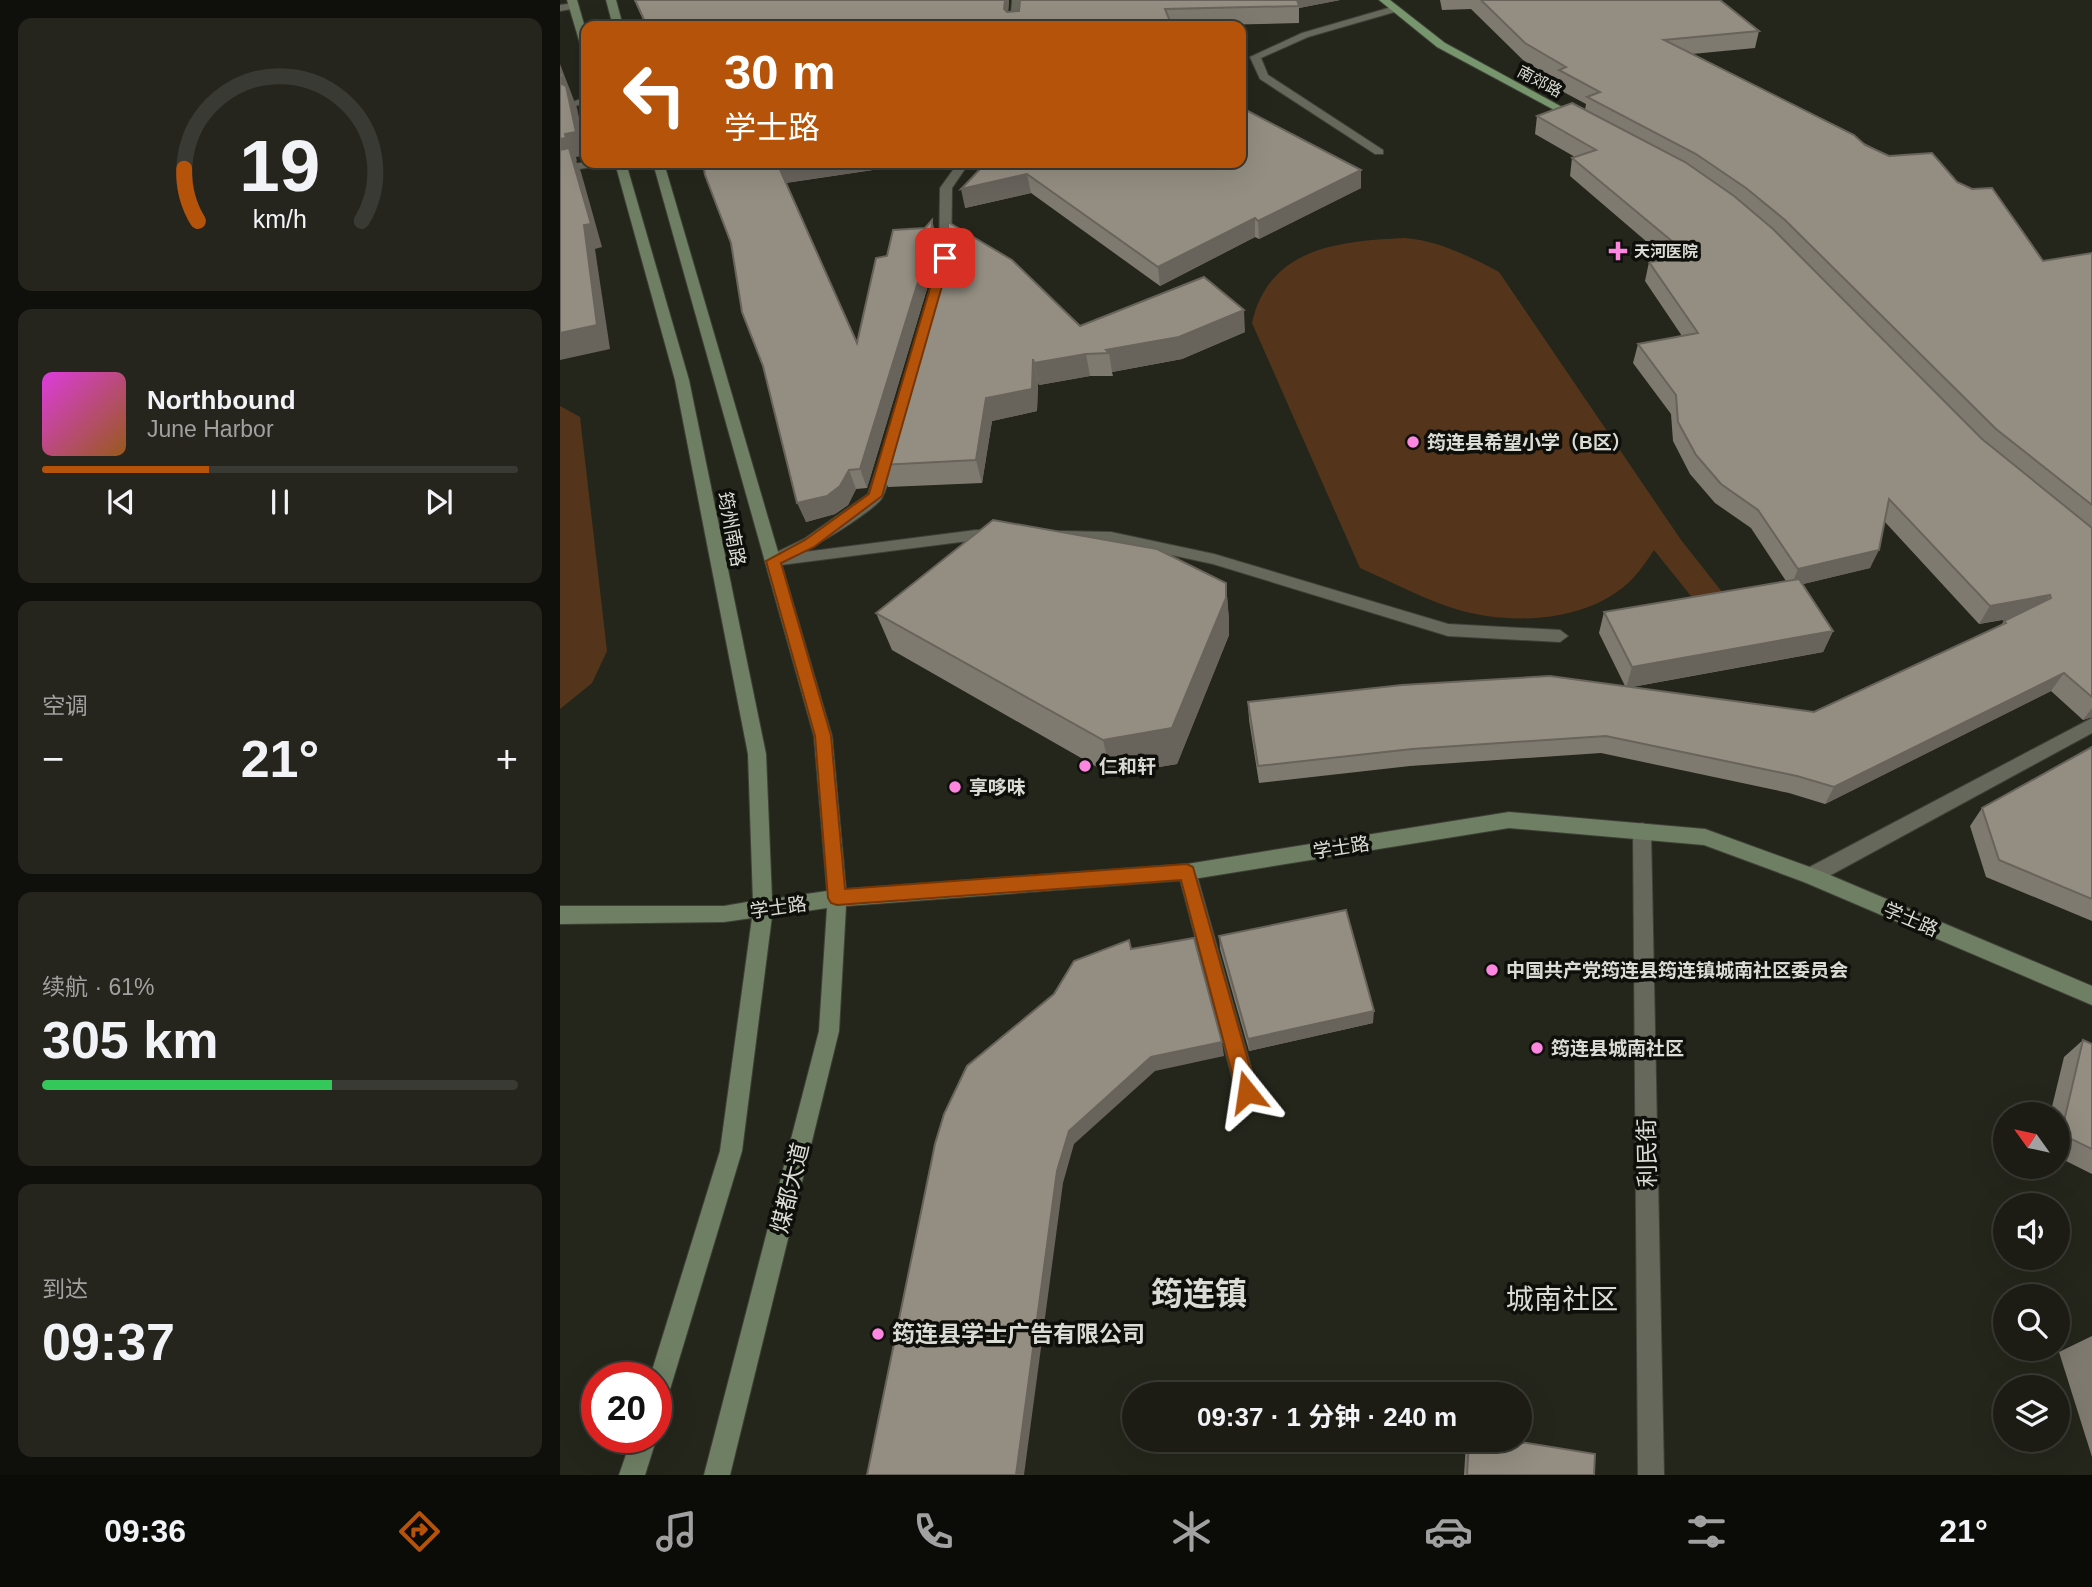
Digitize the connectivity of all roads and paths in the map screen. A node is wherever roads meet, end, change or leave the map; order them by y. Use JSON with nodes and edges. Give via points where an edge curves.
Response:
{"nodes":[{"id":1,"x":611,"y":0,"type":"edge"},
{"id":2,"x":1017,"y":0,"type":"edge"},
{"id":3,"x":1384,"y":0,"type":"edge"},
{"id":4,"x":573,"y":3,"type":"edge"},
{"id":5,"x":560,"y":8,"type":"edge"},
{"id":6,"x":1395,"y":9,"type":"junction"},
{"id":7,"x":617,"y":21,"type":"edge"},
{"id":8,"x":1015,"y":21,"type":"edge"},
{"id":9,"x":581,"y":30,"type":"edge"},
{"id":10,"x":1588,"y":124,"type":"edge"},
{"id":11,"x":1379,"y":152,"type":"dead end"},
{"id":12,"x":581,"y":166,"type":"edge"},
{"id":13,"x":621,"y":168,"type":"edge"},
{"id":14,"x":659,"y":168,"type":"edge"},
{"id":15,"x":960,"y":168,"type":"edge"},
{"id":16,"x":560,"y":169,"type":"edge"},
{"id":17,"x":937,"y":285,"type":"edge"},
{"id":18,"x":895,"y":430,"type":"edge"},
{"id":19,"x":1016,"y":535,"type":"edge"},
{"id":20,"x":1044,"y":536,"type":"edge"},
{"id":21,"x":773,"y":561,"type":"junction"},
{"id":22,"x":1560,"y":636,"type":"dead end"},
{"id":23,"x":2092,"y":725,"type":"edge"},
{"id":24,"x":1642,"y":831,"type":"junction"},
{"id":25,"x":1187,"y":872,"type":"junction"},
{"id":26,"x":1811,"y":876,"type":"junction"},
{"id":27,"x":837,"y":898,"type":"junction"},
{"id":28,"x":763,"y":910,"type":"junction"},
{"id":29,"x":560,"y":915,"type":"edge"},
{"id":30,"x":2092,"y":996,"type":"edge"},
{"id":31,"x":1247,"y":1092,"type":"dead end"},
{"id":32,"x":666,"y":1362,"type":"edge"},
{"id":33,"x":639,"y":1453,"type":"edge"},
{"id":34,"x":632,"y":1475,"type":"edge"},
{"id":35,"x":717,"y":1475,"type":"edge"},
{"id":36,"x":1651,"y":1475,"type":"edge"}],
"edges":[{"from":1,"to":7,"type":"main road"},
{"from":2,"to":8,"type":"street"},
{"from":3,"to":6,"type":"main road","name":"南郊路"},
{"from":4,"to":5,"type":"street"},
{"from":4,"to":9,"type":"main road"},
{"from":6,"to":10,"type":"main road","name":"南郊路","via":[[1441,45]]},
{"from":6,"to":11,"type":"street","via":[[1305,35],[1255,57],[1264,77]]},
{"from":12,"to":16,"type":"street"},
{"from":13,"to":28,"type":"main road","name":"筠州南路","via":[[682,380],[757,754]]},
{"from":14,"to":21,"type":"main road","name":"筠州南路"},
{"from":15,"to":17,"type":"street","via":[[946,188],[945,258]]},
{"from":18,"to":21,"type":"street","via":[[875,496],[810,543]]},
{"from":19,"to":21,"type":"street","via":[[976,535]]},
{"from":20,"to":22,"type":"street","via":[[1111,537],[1214,559],[1448,630]]},
{"from":21,"to":27,"type":"main road","name":"筠州南路","via":[[823,736]]},
{"from":23,"to":26,"type":"street"},
{"from":24,"to":25,"type":"main road","name":"学士路","via":[[1509,820]]},
{"from":24,"to":26,"type":"main road","name":"学士路","via":[[1705,837]]},
{"from":24,"to":36,"type":"street","name":"利民街"},
{"from":25,"to":27,"type":"main road","name":"学士路"},
{"from":25,"to":31,"type":"street"},
{"from":26,"to":30,"type":"main road","name":"学士路"},
{"from":27,"to":28,"type":"main road","name":"学士路"},
{"from":27,"to":35,"type":"main road","name":"煤都大道","via":[[830,1031]]},
{"from":28,"to":29,"type":"main road","name":"学士路"},
{"from":28,"to":32,"type":"main road","via":[[731,1151]]},
{"from":33,"to":34,"type":"main road"}]}
